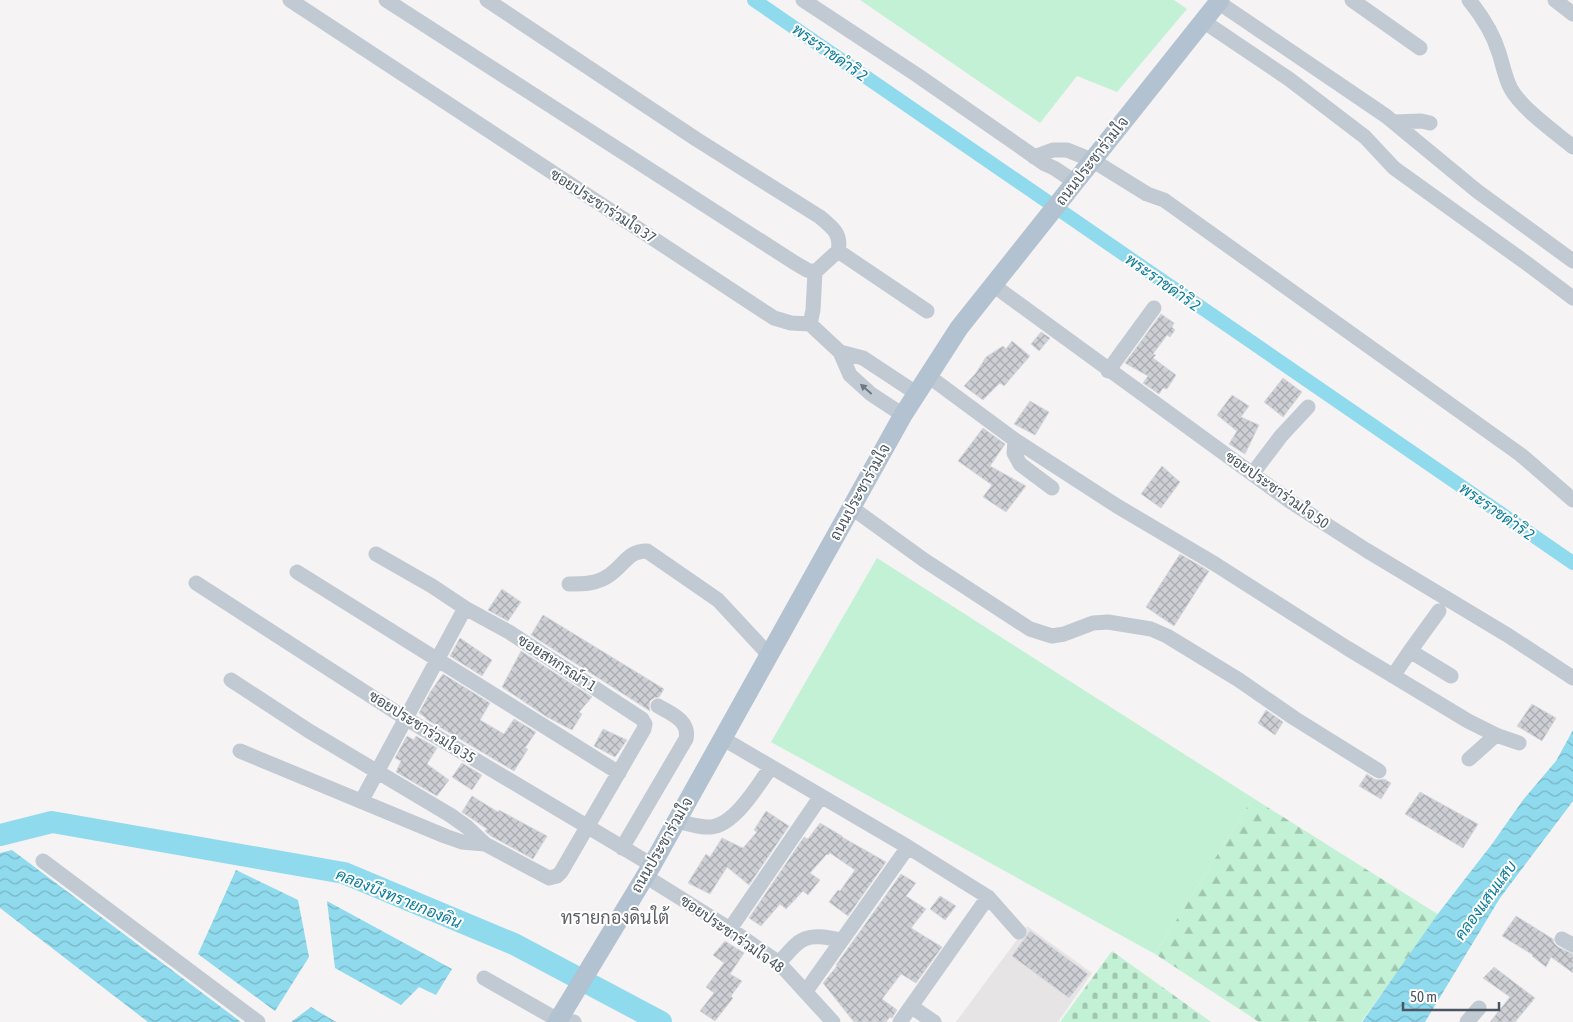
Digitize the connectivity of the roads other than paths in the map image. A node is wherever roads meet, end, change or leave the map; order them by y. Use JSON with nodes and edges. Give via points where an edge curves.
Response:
{"nodes":[{"id":1,"x":386,"y":0,"type":"edge"},
{"id":2,"x":487,"y":0,"type":"edge"},
{"id":3,"x":803,"y":0,"type":"edge"},
{"id":4,"x":1352,"y":0,"type":"edge"},
{"id":5,"x":1469,"y":0,"type":"edge"},
{"id":6,"x":1555,"y":0,"type":"edge"},
{"id":7,"x":1219,"y":1,"type":"edge"},
{"id":8,"x":299,"y":2,"type":"edge"},
{"id":9,"x":1573,"y":14,"type":"edge"},
{"id":10,"x":1203,"y":21,"type":"junction"},
{"id":11,"x":1420,"y":48,"type":"dead end"},
{"id":12,"x":1394,"y":122,"type":"junction"},
{"id":13,"x":1430,"y":123,"type":"dead end"},
{"id":14,"x":1573,"y":147,"type":"edge"},
{"id":15,"x":1034,"y":157,"type":"junction"},
{"id":16,"x":1092,"y":160,"type":"junction"},
{"id":17,"x":1072,"y":186,"type":"junction"},
{"id":18,"x":838,"y":251,"type":"junction"},
{"id":19,"x":1573,"y":261,"type":"edge"},
{"id":20,"x":815,"y":272,"type":"junction"},
{"id":21,"x":993,"y":285,"type":"junction"},
{"id":22,"x":1573,"y":298,"type":"edge"},
{"id":23,"x":1154,"y":308,"type":"dead end"},
{"id":24,"x":927,"y":311,"type":"dead end"},
{"id":25,"x":810,"y":324,"type":"junction"},
{"id":26,"x":840,"y":352,"type":"junction"},
{"id":27,"x":1108,"y":371,"type":"junction"},
{"id":28,"x":927,"y":375,"type":"junction"},
{"id":29,"x":916,"y":394,"type":"junction"},
{"id":30,"x":1308,"y":407,"type":"dead end"},
{"id":31,"x":903,"y":415,"type":"junction"},
{"id":32,"x":1015,"y":440,"type":"junction"},
{"id":33,"x":1253,"y":474,"type":"junction"},
{"id":34,"x":1052,"y":488,"type":"dead end"},
{"id":35,"x":1573,"y":500,"type":"edge"},
{"id":36,"x":852,"y":508,"type":"junction"},
{"id":37,"x":376,"y":554,"type":"dead end"},
{"id":38,"x":297,"y":572,"type":"dead end"},
{"id":39,"x":196,"y":583,"type":"dead end"},
{"id":40,"x":569,"y":584,"type":"dead end"},
{"id":41,"x":465,"y":608,"type":"junction"},
{"id":42,"x":1439,"y":611,"type":"dead end"},
{"id":43,"x":1410,"y":651,"type":"junction"},
{"id":44,"x":769,"y":655,"type":"junction"},
{"id":45,"x":437,"y":660,"type":"junction"},
{"id":46,"x":1393,"y":676,"type":"junction"},
{"id":47,"x":1451,"y":676,"type":"dead end"},
{"id":48,"x":1573,"y":678,"type":"edge"},
{"id":49,"x":231,"y":680,"type":"dead end"},
{"id":50,"x":658,"y":706,"type":"dead end"},
{"id":51,"x":405,"y":718,"type":"junction"},
{"id":52,"x":1496,"y":735,"type":"junction"},
{"id":53,"x":722,"y":738,"type":"junction"},
{"id":54,"x":1519,"y":743,"type":"dead end"},
{"id":55,"x":240,"y":751,"type":"dead end"},
{"id":56,"x":1469,"y":759,"type":"dead end"},
{"id":57,"x":771,"y":767,"type":"junction"},
{"id":58,"x":1379,"y":771,"type":"dead end"},
{"id":59,"x":376,"y":773,"type":"junction"},
{"id":60,"x":618,"y":773,"type":"junction"},
{"id":61,"x":821,"y":796,"type":"junction"},
{"id":62,"x":362,"y":800,"type":"junction"},
{"id":63,"x":676,"y":821,"type":"junction"},
{"id":64,"x":587,"y":827,"type":"junction"},
{"id":65,"x":485,"y":844,"type":"junction"},
{"id":66,"x":908,"y":847,"type":"junction"},
{"id":67,"x":622,"y":848,"type":"junction"},
{"id":68,"x":43,"y":861,"type":"dead end"},
{"id":69,"x":648,"y":870,"type":"junction"},
{"id":70,"x":988,"y":897,"type":"junction"},
{"id":71,"x":730,"y":929,"type":"junction"},
{"id":72,"x":1019,"y":932,"type":"dead end"},
{"id":73,"x":841,"y":940,"type":"junction"},
{"id":74,"x":779,"y":963,"type":"junction"},
{"id":75,"x":484,"y":978,"type":"dead end"},
{"id":76,"x":806,"y":992,"type":"junction"},
{"id":77,"x":912,"y":1007,"type":"junction"},
{"id":78,"x":1478,"y":1008,"type":"dead end"},
{"id":79,"x":563,"y":1021,"type":"edge"},
{"id":80,"x":258,"y":1022,"type":"edge"},
{"id":81,"x":833,"y":1022,"type":"edge"},
{"id":82,"x":900,"y":1022,"type":"edge"},
{"id":83,"x":934,"y":1022,"type":"edge"},
{"id":84,"x":1467,"y":1022,"type":"edge"}],
"edges":[{"from":1,"to":20,"type":"street","via":[[795,263]]},
{"from":2,"to":18,"type":"street","via":[[820,217],[839,237]]},
{"from":3,"to":15,"type":"street"},
{"from":4,"to":11,"type":"street"},
{"from":5,"to":14,"type":"street","via":[[1495,42],[1512,90],[1521,102]]},
{"from":6,"to":9,"type":"street"},
{"from":7,"to":10,"type":"main road","name":"ถนนประชาร่วมใจ"},
{"from":7,"to":12,"type":"street"},
{"from":8,"to":25,"type":"street","name":"ซอยประชาร่วมใจ 37","via":[[774,318]]},
{"from":10,"to":16,"type":"main road","name":"ถนนประชาร่วมใจ"},
{"from":10,"to":22,"type":"street","via":[[1289,79],[1365,137],[1394,168]]},
{"from":12,"to":13,"type":"street"},
{"from":12,"to":19,"type":"street","via":[[1477,191]]},
{"from":15,"to":16,"type":"street","via":[[1053,150],[1067,150]]},
{"from":15,"to":17,"type":"street","via":[[1054,168]]},
{"from":16,"to":17,"type":"main road","name":"ถนนประชาร่วมใจ"},
{"from":16,"to":35,"type":"street","via":[[1147,194],[1164,200],[1521,455]]},
{"from":17,"to":21,"type":"main road","name":"ถนนประชาร่วมใจ"},
{"from":18,"to":20,"type":"street"},
{"from":18,"to":24,"type":"street"},
{"from":20,"to":25,"type":"street"},
{"from":21,"to":27,"type":"street","name":"ซอยประชาร่วมใจ 50"},
{"from":21,"to":28,"type":"main road","name":"ถนนประชาร่วมใจ"},
{"from":23,"to":27,"type":"street"},
{"from":25,"to":26,"type":"street"},
{"from":26,"to":29,"type":"street","via":[[862,358]]},
{"from":31,"to":26,"type":"street","one_way":true,"via":[[871,394],[850,375]]},
{"from":27,"to":33,"type":"street","name":"ซอยประชาร่วมใจ 50"},
{"from":28,"to":29,"type":"main road","name":"ถนนประชาร่วมใจ"},
{"from":28,"to":32,"type":"street"},
{"from":29,"to":31,"type":"main road","name":"ถนนประชาร่วมใจ"},
{"from":30,"to":33,"type":"street"},
{"from":31,"to":36,"type":"main road","name":"ถนนประชาร่วมใจ"},
{"from":32,"to":34,"type":"street","via":[[1014,453],[1020,464]]},
{"from":32,"to":46,"type":"street"},
{"from":33,"to":48,"type":"street","name":"ซอยประชาร่วมใจ 50","via":[[1366,550]]},
{"from":36,"to":44,"type":"main road","name":"ถนนประชาร่วมใจ"},
{"from":36,"to":58,"type":"street","via":[[924,560],[1030,629],[1052,636],[1093,623],[1108,622],[1151,629],[1239,680]]},
{"from":37,"to":41,"type":"street","name":"ซอยสหกรณ์ฯ 1"},
{"from":38,"to":45,"type":"street"},
{"from":39,"to":51,"type":"street","name":"ซอยประชาร่วมใจ 35"},
{"from":40,"to":44,"type":"street","via":[[592,584],[608,576],[637,551],[648,551],[718,600]]},
{"from":41,"to":45,"type":"street"},
{"from":41,"to":60,"type":"street","name":"ซอยสหกรณ์ฯ 1","via":[[509,632],[640,716],[644,729]]},
{"from":42,"to":43,"type":"street"},
{"from":43,"to":46,"type":"street"},
{"from":43,"to":47,"type":"street"},
{"from":44,"to":53,"type":"main road","name":"ถนนประชาร่วมใจ"},
{"from":45,"to":51,"type":"street"},
{"from":45,"to":60,"type":"street"},
{"from":46,"to":52,"type":"street"},
{"from":49,"to":59,"type":"street"},
{"from":50,"to":67,"type":"street","via":[[678,718],[688,732]]},
{"from":51,"to":59,"type":"street"},
{"from":51,"to":64,"type":"street","name":"ซอยประชาร่วมใจ 35"},
{"from":52,"to":54,"type":"street"},
{"from":52,"to":56,"type":"street"},
{"from":53,"to":57,"type":"street"},
{"from":53,"to":63,"type":"main road","name":"ถนนประชาร่วมใจ"},
{"from":55,"to":62,"type":"street"},
{"from":57,"to":61,"type":"street"},
{"from":57,"to":63,"type":"street","via":[[741,808],[719,825],[711,828]]},
{"from":59,"to":62,"type":"street"},
{"from":59,"to":65,"type":"street","via":[[450,815]]},
{"from":60,"to":64,"type":"street"},
{"from":61,"to":66,"type":"street"},
{"from":61,"to":71,"type":"street"},
{"from":62,"to":65,"type":"street","via":[[445,836],[462,842]]},
{"from":63,"to":69,"type":"main road","name":"ถนนประชาร่วมใจ"},
{"from":64,"to":65,"type":"street","via":[[561,872],[549,878]]},
{"from":64,"to":67,"type":"street","name":"ซอยประชาร่วมใจ 35"},
{"from":66,"to":70,"type":"street"},
{"from":66,"to":73,"type":"street"},
{"from":67,"to":69,"type":"street","name":"ซอยประชาร่วมใจ 35"},
{"from":68,"to":80,"type":"street"},
{"from":69,"to":71,"type":"street","name":"ซอยประชาร่วมใจ 48"},
{"from":69,"to":79,"type":"main road","name":"ถนนประชาร่วมใจ","via":[[571,997]]},
{"from":70,"to":72,"type":"street"},
{"from":70,"to":77,"type":"street"},
{"from":71,"to":74,"type":"street","name":"ซอยประชาร่วมใจ 48"},
{"from":73,"to":74,"type":"street","via":[[824,937],[803,939]]},
{"from":73,"to":76,"type":"street"},
{"from":74,"to":76,"type":"street","name":"ซอยประชาร่วมใจ 48"},
{"from":75,"to":79,"type":"street"},
{"from":76,"to":81,"type":"street","name":"ซอยประชาร่วมใจ 48"},
{"from":77,"to":82,"type":"street"},
{"from":77,"to":83,"type":"street"},
{"from":78,"to":84,"type":"street"}]}
